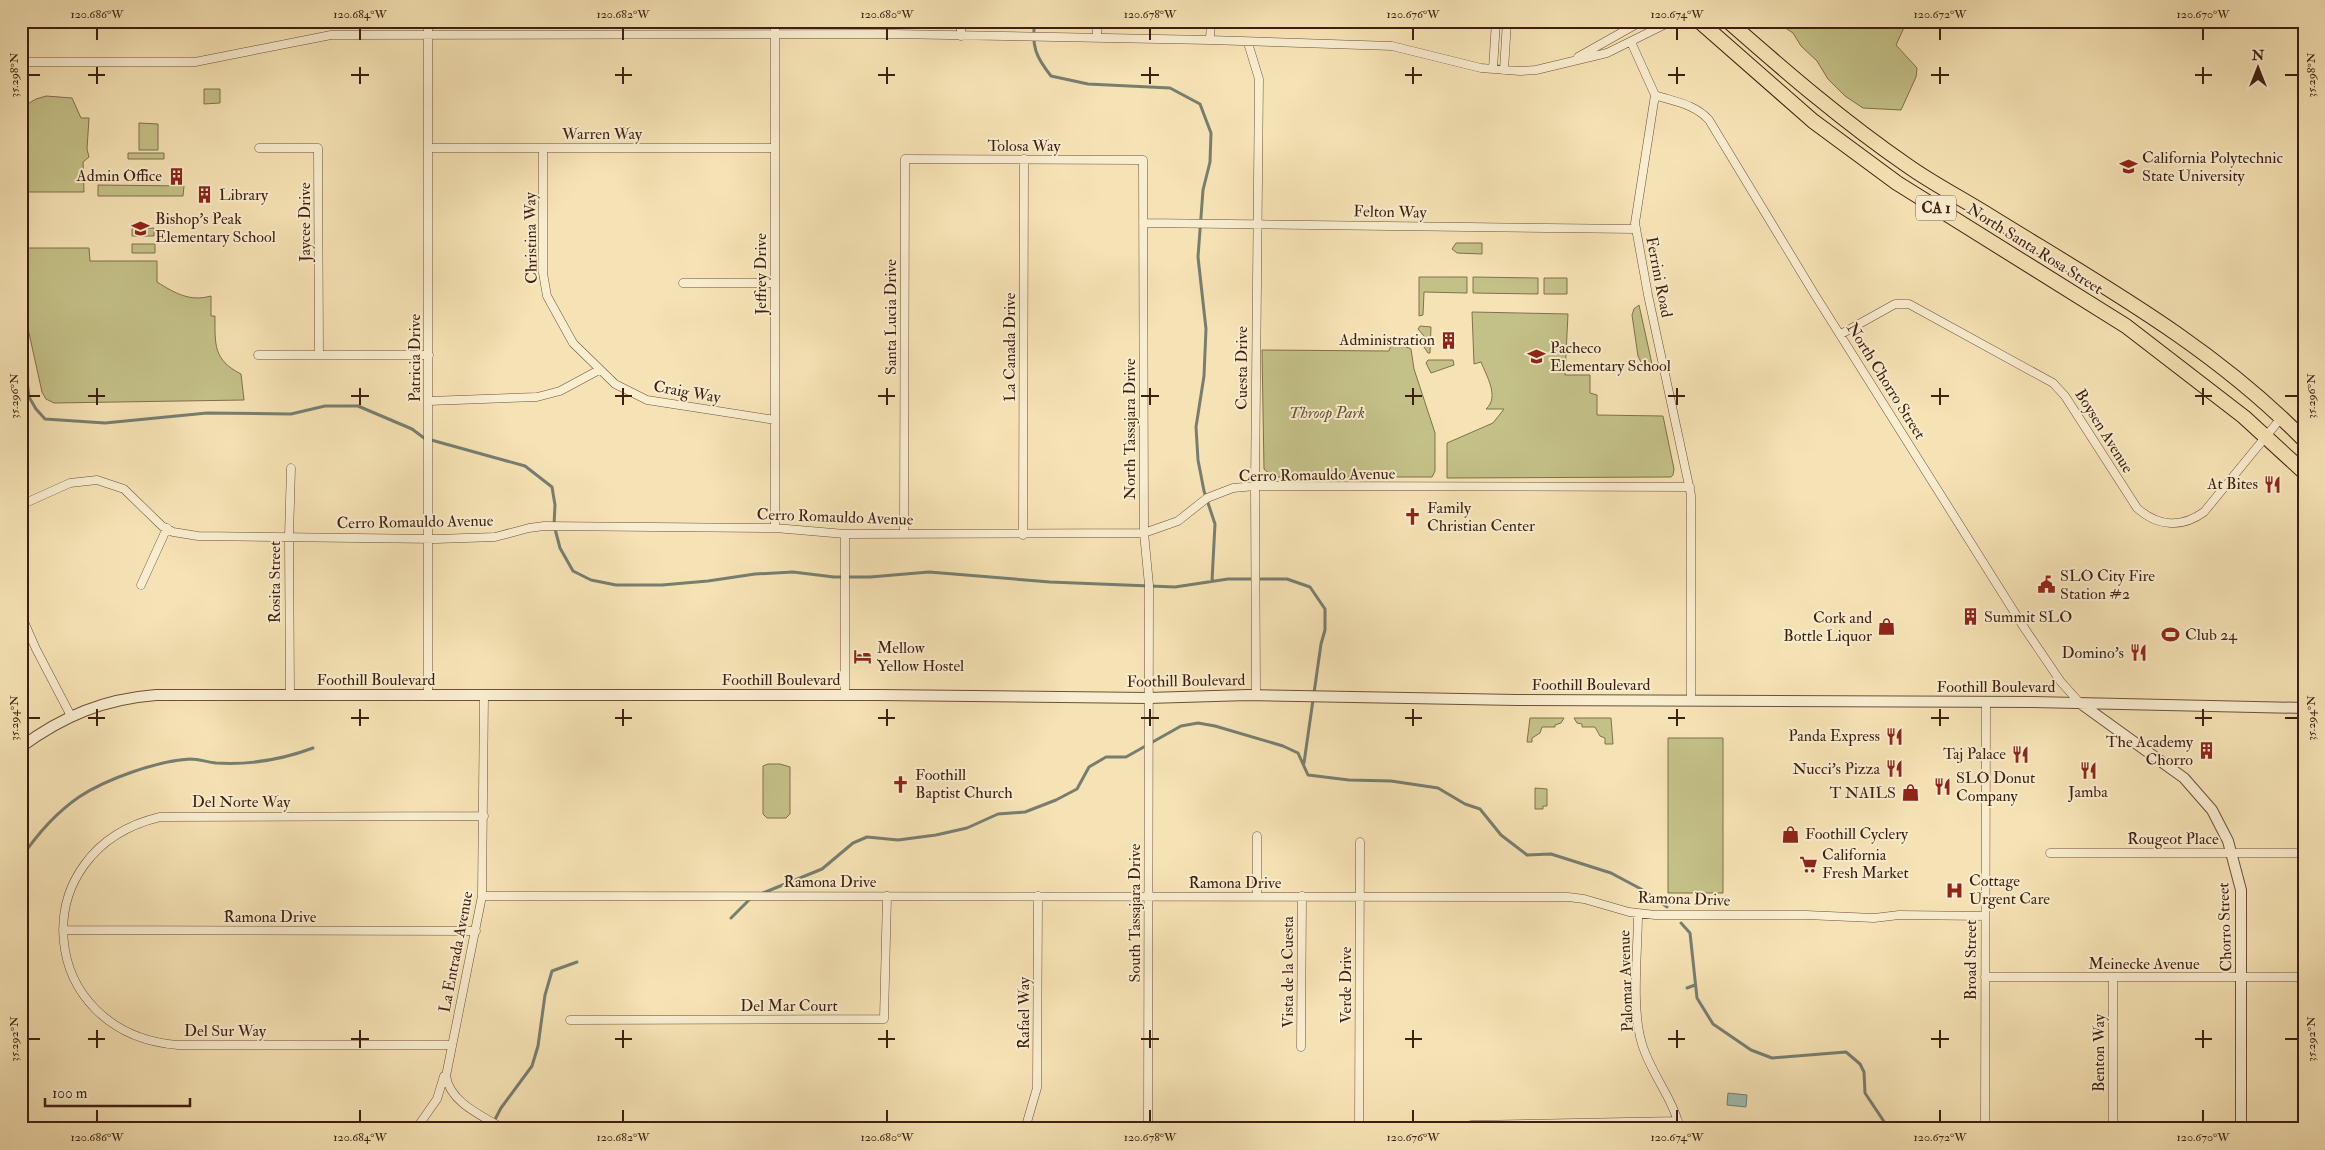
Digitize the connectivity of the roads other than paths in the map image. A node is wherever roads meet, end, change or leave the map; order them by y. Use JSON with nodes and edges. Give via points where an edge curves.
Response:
{"nodes":[{"id":1,"x":428,"y":21,"type":"edge"},
{"id":2,"x":775,"y":21,"type":"edge"},
{"id":3,"x":961,"y":21,"type":"edge"},
{"id":4,"x":1097,"y":21,"type":"edge"},
{"id":5,"x":1211,"y":21,"type":"edge"},
{"id":6,"x":1496,"y":21,"type":"edge"},
{"id":7,"x":1507,"y":21,"type":"edge"},
{"id":8,"x":1642,"y":21,"type":"edge"},
{"id":9,"x":1672,"y":21,"type":"edge"},
{"id":10,"x":1699,"y":21,"type":"edge"},
{"id":11,"x":1728,"y":21,"type":"edge"},
{"id":12,"x":428,"y":35,"type":"junction"},
{"id":13,"x":775,"y":36,"type":"junction"},
{"id":14,"x":961,"y":36,"type":"junction"},
{"id":15,"x":1097,"y":38,"type":"junction"},
{"id":16,"x":1210,"y":40,"type":"junction"},
{"id":17,"x":1248,"y":42,"type":"junction"},
{"id":18,"x":1631,"y":42,"type":"junction"},
{"id":19,"x":21,"y":62,"type":"edge"},
{"id":20,"x":1568,"y":63,"type":"junction"},
{"id":21,"x":1493,"y":69,"type":"junction"},
{"id":22,"x":1504,"y":70,"type":"junction"},
{"id":23,"x":1655,"y":95,"type":"junction"},
{"id":24,"x":259,"y":148,"type":"dead end"},
{"id":25,"x":429,"y":148,"type":"junction"},
{"id":26,"x":543,"y":148,"type":"junction"},
{"id":27,"x":775,"y":148,"type":"junction"},
{"id":28,"x":905,"y":159,"type":"joint"},
{"id":29,"x":1024,"y":160,"type":"junction"},
{"id":30,"x":1143,"y":160,"type":"joint"},
{"id":31,"x":1143,"y":223,"type":"junction"},
{"id":32,"x":1258,"y":224,"type":"junction"},
{"id":33,"x":1636,"y":229,"type":"junction"},
{"id":34,"x":683,"y":283,"type":"dead end"},
{"id":35,"x":775,"y":283,"type":"junction"},
{"id":36,"x":1842,"y":334,"type":"junction"},
{"id":37,"x":258,"y":355,"type":"dead end"},
{"id":38,"x":318,"y":355,"type":"junction"},
{"id":39,"x":429,"y":355,"type":"junction"},
{"id":40,"x":599,"y":370,"type":"junction"},
{"id":41,"x":429,"y":401,"type":"junction"},
{"id":42,"x":2281,"y":418,"type":"junction"},
{"id":43,"x":775,"y":420,"type":"junction"},
{"id":44,"x":2266,"y":436,"type":"junction"},
{"id":45,"x":2304,"y":440,"type":"edge"},
{"id":46,"x":291,"y":468,"type":"dead end"},
{"id":47,"x":2304,"y":472,"type":"edge"},
{"id":48,"x":1255,"y":486,"type":"junction"},
{"id":49,"x":1690,"y":487,"type":"junction"},
{"id":50,"x":21,"y":504,"type":"edge"},
{"id":51,"x":167,"y":528,"type":"junction"},
{"id":52,"x":775,"y":528,"type":"junction"},
{"id":53,"x":1144,"y":533,"type":"junction"},
{"id":54,"x":845,"y":534,"type":"junction"},
{"id":55,"x":904,"y":534,"type":"junction"},
{"id":56,"x":1024,"y":535,"type":"junction"},
{"id":57,"x":289,"y":536,"type":"junction"},
{"id":58,"x":429,"y":539,"type":"junction"},
{"id":59,"x":141,"y":585,"type":"dead end"},
{"id":60,"x":21,"y":615,"type":"edge"},
{"id":61,"x":23,"y":624,"type":"edge"},
{"id":62,"x":290,"y":695,"type":"junction"},
{"id":63,"x":428,"y":695,"type":"junction"},
{"id":64,"x":484,"y":695,"type":"junction"},
{"id":65,"x":845,"y":695,"type":"junction"},
{"id":66,"x":1256,"y":695,"type":"junction"},
{"id":67,"x":1148,"y":698,"type":"junction"},
{"id":68,"x":1691,"y":700,"type":"junction"},
{"id":69,"x":1986,"y":702,"type":"junction"},
{"id":70,"x":2080,"y":703,"type":"junction"},
{"id":71,"x":2304,"y":708,"type":"edge"},
{"id":72,"x":71,"y":716,"type":"junction"},
{"id":73,"x":21,"y":747,"type":"edge"},
{"id":74,"x":484,"y":816,"type":"junction"},
{"id":75,"x":1257,"y":836,"type":"dead end"},
{"id":76,"x":1360,"y":842,"type":"dead end"},
{"id":77,"x":2050,"y":853,"type":"dead end"},
{"id":78,"x":2232,"y":853,"type":"junction"},
{"id":79,"x":2296,"y":853,"type":"dead end"},
{"id":80,"x":482,"y":896,"type":"junction"},
{"id":81,"x":887,"y":896,"type":"junction"},
{"id":82,"x":1038,"y":896,"type":"junction"},
{"id":83,"x":1148,"y":896,"type":"junction"},
{"id":84,"x":1257,"y":896,"type":"junction"},
{"id":85,"x":1302,"y":896,"type":"junction"},
{"id":86,"x":1360,"y":896,"type":"junction"},
{"id":87,"x":1638,"y":913,"type":"junction"},
{"id":88,"x":1985,"y":916,"type":"junction"},
{"id":89,"x":63,"y":930,"type":"junction"},
{"id":90,"x":476,"y":931,"type":"junction"},
{"id":91,"x":1985,"y":977,"type":"junction"},
{"id":92,"x":2113,"y":977,"type":"junction"},
{"id":93,"x":2304,"y":977,"type":"edge"},
{"id":94,"x":2241,"y":978,"type":"junction"},
{"id":95,"x":570,"y":1020,"type":"dead end"},
{"id":96,"x":452,"y":1046,"type":"junction"},
{"id":97,"x":1301,"y":1047,"type":"dead end"},
{"id":98,"x":446,"y":1069,"type":"junction"},
{"id":99,"x":1679,"y":1125,"type":"edge"},
{"id":100,"x":496,"y":1126,"type":"edge"},
{"id":101,"x":416,"y":1129,"type":"edge"},
{"id":102,"x":504,"y":1129,"type":"edge"},
{"id":103,"x":1025,"y":1129,"type":"edge"},
{"id":104,"x":1148,"y":1129,"type":"edge"},
{"id":105,"x":1359,"y":1129,"type":"edge"},
{"id":106,"x":1449,"y":1129,"type":"edge"},
{"id":107,"x":1985,"y":1129,"type":"edge"},
{"id":108,"x":2113,"y":1129,"type":"edge"},
{"id":109,"x":2241,"y":1129,"type":"edge"}],
"edges":[{"from":1,"to":12,"type":"street","name":"Patricia Drive"},
{"from":2,"to":13,"type":"street","name":"Jeffrey Drive"},
{"from":3,"to":14,"type":"street"},
{"from":4,"to":15,"type":"street"},
{"from":5,"to":16,"type":"street"},
{"from":6,"to":21,"type":"street"},
{"from":7,"to":22,"type":"street"},
{"from":8,"to":20,"type":"street"},
{"from":9,"to":18,"type":"street"},
{"from":10,"to":44,"type":"highway","name":"North Santa Rosa Street","number":"CA 1","via":[[1813,121],[1897,183],[2126,326]]},
{"from":11,"to":42,"type":"highway","name":"North Santa Rosa Street","number":"CA 1","via":[[1795,81],[1908,166],[2195,345]]},
{"from":12,"to":13,"type":"street"},
{"from":12,"to":19,"type":"street","via":[[323,36],[195,62]]},
{"from":12,"to":25,"type":"street","name":"Patricia Drive"},
{"from":13,"to":14,"type":"street"},
{"from":13,"to":27,"type":"street","name":"Jeffrey Drive"},
{"from":14,"to":15,"type":"street"},
{"from":15,"to":16,"type":"street"},
{"from":16,"to":17,"type":"street"},
{"from":17,"to":21,"type":"street","via":[[1392,46],[1442,60]]},
{"from":17,"to":32,"type":"street","name":"Cuesta Drive","via":[[1259,78]]},
{"from":18,"to":20,"type":"street","via":[[1607,53]]},
{"from":18,"to":23,"type":"street"},
{"from":20,"to":22,"type":"street","via":[[1536,70]]},
{"from":21,"to":22,"type":"street"},
{"from":23,"to":33,"type":"street","name":"Ferrini Road"},
{"from":23,"to":36,"type":"street","name":"North Chorro Street","via":[[1696,108],[1709,120]]},
{"from":24,"to":38,"type":"street","name":"Jaycee Drive","via":[[318,148]]},
{"from":25,"to":26,"type":"street","name":"Warren Way"},
{"from":25,"to":39,"type":"street","name":"Patricia Drive"},
{"from":26,"to":27,"type":"street","name":"Warren Way"},
{"from":26,"to":40,"type":"street","name":"Christina Way","via":[[543,274],[547,296],[573,343]]},
{"from":27,"to":35,"type":"street","name":"Jeffrey Drive"},
{"from":28,"to":29,"type":"street","name":"Tolosa Way"},
{"from":28,"to":55,"type":"street","name":"Santa Lucia Drive"},
{"from":29,"to":30,"type":"street","name":"Tolosa Way"},
{"from":29,"to":56,"type":"street","name":"La Canada Drive"},
{"from":30,"to":31,"type":"street","name":"North Tassajara Drive"},
{"from":31,"to":32,"type":"street","name":"Felton Way"},
{"from":31,"to":53,"type":"street","name":"North Tassajara Drive"},
{"from":32,"to":33,"type":"street","name":"Felton Way"},
{"from":32,"to":48,"type":"street","name":"Cuesta Drive"},
{"from":33,"to":49,"type":"street","name":"Ferrini Road"},
{"from":34,"to":35,"type":"street"},
{"from":35,"to":43,"type":"street","name":"Jeffrey Drive"},
{"from":36,"to":44,"type":"street","name":"Boysen Avenue","via":[[1895,304],[1909,304],[2054,383],[2132,501],[2144,514],[2161,522],[2188,521],[2204,512]]},
{"from":36,"to":70,"type":"street","name":"North Chorro Street","via":[[2025,629],[2061,682]]},
{"from":37,"to":38,"type":"street"},
{"from":38,"to":39,"type":"street"},
{"from":39,"to":41,"type":"street","name":"Patricia Drive"},
{"from":40,"to":41,"type":"street","via":[[537,398]]},
{"from":40,"to":43,"type":"street","name":"Craig Way","via":[[615,384],[647,400]]},
{"from":41,"to":58,"type":"street","name":"Patricia Drive"},
{"from":42,"to":44,"type":"street","name":"Boysen Avenue"},
{"from":42,"to":45,"type":"highway","name":"North Santa Rosa Street","number":"CA 1"},
{"from":43,"to":52,"type":"street","name":"Jeffrey Drive"},
{"from":44,"to":47,"type":"highway","name":"North Santa Rosa Street","number":"CA 1"},
{"from":46,"to":57,"type":"street","name":"Rosita Street"},
{"from":48,"to":49,"type":"street","name":"Cerro Romauldo Avenue"},
{"from":48,"to":53,"type":"street","name":"Cerro Romauldo Avenue","via":[[1234,488],[1207,498],[1178,521]]},
{"from":48,"to":66,"type":"street","name":"Cuesta Drive"},
{"from":49,"to":68,"type":"street","name":"Ferrini Road"},
{"from":50,"to":51,"type":"street","name":"Cerro Romauldo Avenue","via":[[70,483],[97,480],[124,489],[152,518]]},
{"from":51,"to":57,"type":"street","name":"Cerro Romauldo Avenue","via":[[198,536]]},
{"from":51,"to":59,"type":"street"},
{"from":52,"to":54,"type":"street","name":"Cerro Romauldo Avenue"},
{"from":52,"to":58,"type":"street","name":"Cerro Romauldo Avenue","via":[[544,526],[495,537]]},
{"from":53,"to":56,"type":"street","name":"Cerro Romauldo Avenue"},
{"from":53,"to":67,"type":"street","name":"North Tassajara Drive","via":[[1149,586]]},
{"from":54,"to":55,"type":"street","name":"Cerro Romauldo Avenue"},
{"from":54,"to":65,"type":"street"},
{"from":55,"to":56,"type":"street","name":"Cerro Romauldo Avenue"},
{"from":57,"to":58,"type":"street","name":"Cerro Romauldo Avenue"},
{"from":57,"to":62,"type":"street","name":"Rosita Street"},
{"from":58,"to":63,"type":"street","name":"Patricia Drive"},
{"from":60,"to":61,"type":"street"},
{"from":61,"to":72,"type":"street"},
{"from":62,"to":63,"type":"street","name":"Foothill Boulevard"},
{"from":62,"to":72,"type":"street","name":"Foothill Boulevard","via":[[138,696],[102,704]]},
{"from":63,"to":64,"type":"street","name":"Foothill Boulevard"},
{"from":64,"to":65,"type":"street","name":"Foothill Boulevard"},
{"from":64,"to":74,"type":"street","name":"La Entrada Avenue"},
{"from":65,"to":67,"type":"street","name":"Foothill Boulevard"},
{"from":66,"to":67,"type":"street","name":"Foothill Boulevard"},
{"from":66,"to":68,"type":"street","name":"Foothill Boulevard"},
{"from":67,"to":83,"type":"street","name":"South Tassajara Drive"},
{"from":68,"to":69,"type":"street","name":"Foothill Boulevard"},
{"from":69,"to":70,"type":"street","name":"Foothill Boulevard"},
{"from":69,"to":88,"type":"street","name":"Broad Street"},
{"from":70,"to":71,"type":"street","name":"Foothill Boulevard"},
{"from":70,"to":78,"type":"street","name":"Chorro Street","via":[[2184,778],[2212,810]]},
{"from":72,"to":73,"type":"street","name":"Foothill Boulevard"},
{"from":74,"to":80,"type":"street","name":"La Entrada Avenue"},
{"from":74,"to":89,"type":"street","name":"Del Norte Way","via":[[178,816],[142,821],[110,838],[85,863],[69,895]]},
{"from":75,"to":84,"type":"street"},
{"from":76,"to":86,"type":"street","name":"Verde Drive"},
{"from":77,"to":78,"type":"street","name":"Rougeot Place"},
{"from":78,"to":79,"type":"street","name":"Rougeot Place"},
{"from":78,"to":94,"type":"street","name":"Chorro Street","via":[[2241,890]]},
{"from":80,"to":81,"type":"street","name":"Ramona Drive"},
{"from":80,"to":90,"type":"street","name":"La Entrada Avenue"},
{"from":81,"to":82,"type":"street","name":"Ramona Drive"},
{"from":81,"to":95,"type":"street","name":"Del Mar Court","via":[[884,1019]]},
{"from":82,"to":83,"type":"street","name":"Ramona Drive"},
{"from":82,"to":103,"type":"street","name":"Rafael Way","via":[[1037,1088]]},
{"from":83,"to":84,"type":"street","name":"Ramona Drive"},
{"from":83,"to":104,"type":"street","name":"South Tassajara Drive"},
{"from":84,"to":85,"type":"street","name":"Ramona Drive"},
{"from":85,"to":86,"type":"street","name":"Ramona Drive"},
{"from":85,"to":97,"type":"street","name":"Vista de la Cuesta"},
{"from":86,"to":87,"type":"street","name":"Ramona Drive","via":[[1568,897]]},
{"from":86,"to":105,"type":"street","name":"Verde Drive"},
{"from":87,"to":88,"type":"street","name":"Ramona Drive","via":[[1806,914],[1874,918],[1899,915]]},
{"from":87,"to":99,"type":"street","name":"Palomar Avenue","via":[[1639,1030],[1647,1058]]},
{"from":88,"to":91,"type":"street","name":"Broad Street"},
{"from":89,"to":90,"type":"street","name":"Ramona Drive"},
{"from":89,"to":96,"type":"street","name":"Del Sur Way","via":[[69,966],[85,998],[110,1023],[142,1040],[178,1045]]},
{"from":90,"to":96,"type":"street","name":"La Entrada Avenue"},
{"from":91,"to":92,"type":"street","name":"Meinecke Avenue"},
{"from":91,"to":107,"type":"street","name":"Broad Street"},
{"from":92,"to":94,"type":"street","name":"Meinecke Avenue"},
{"from":92,"to":108,"type":"street","name":"Benton Way"},
{"from":93,"to":94,"type":"street","name":"Meinecke Avenue"},
{"from":94,"to":109,"type":"street","name":"Chorro Street"},
{"from":96,"to":98,"type":"street","name":"La Entrada Avenue"},
{"from":98,"to":100,"type":"street","name":"La Entrada Avenue","via":[[447,1084],[454,1097]]},
{"from":98,"to":101,"type":"street","via":[[436,1099]]},
{"from":99,"to":106,"type":"street","via":[[1472,1125]]},
{"from":100,"to":102,"type":"street","name":"La Entrada Avenue"}]}
